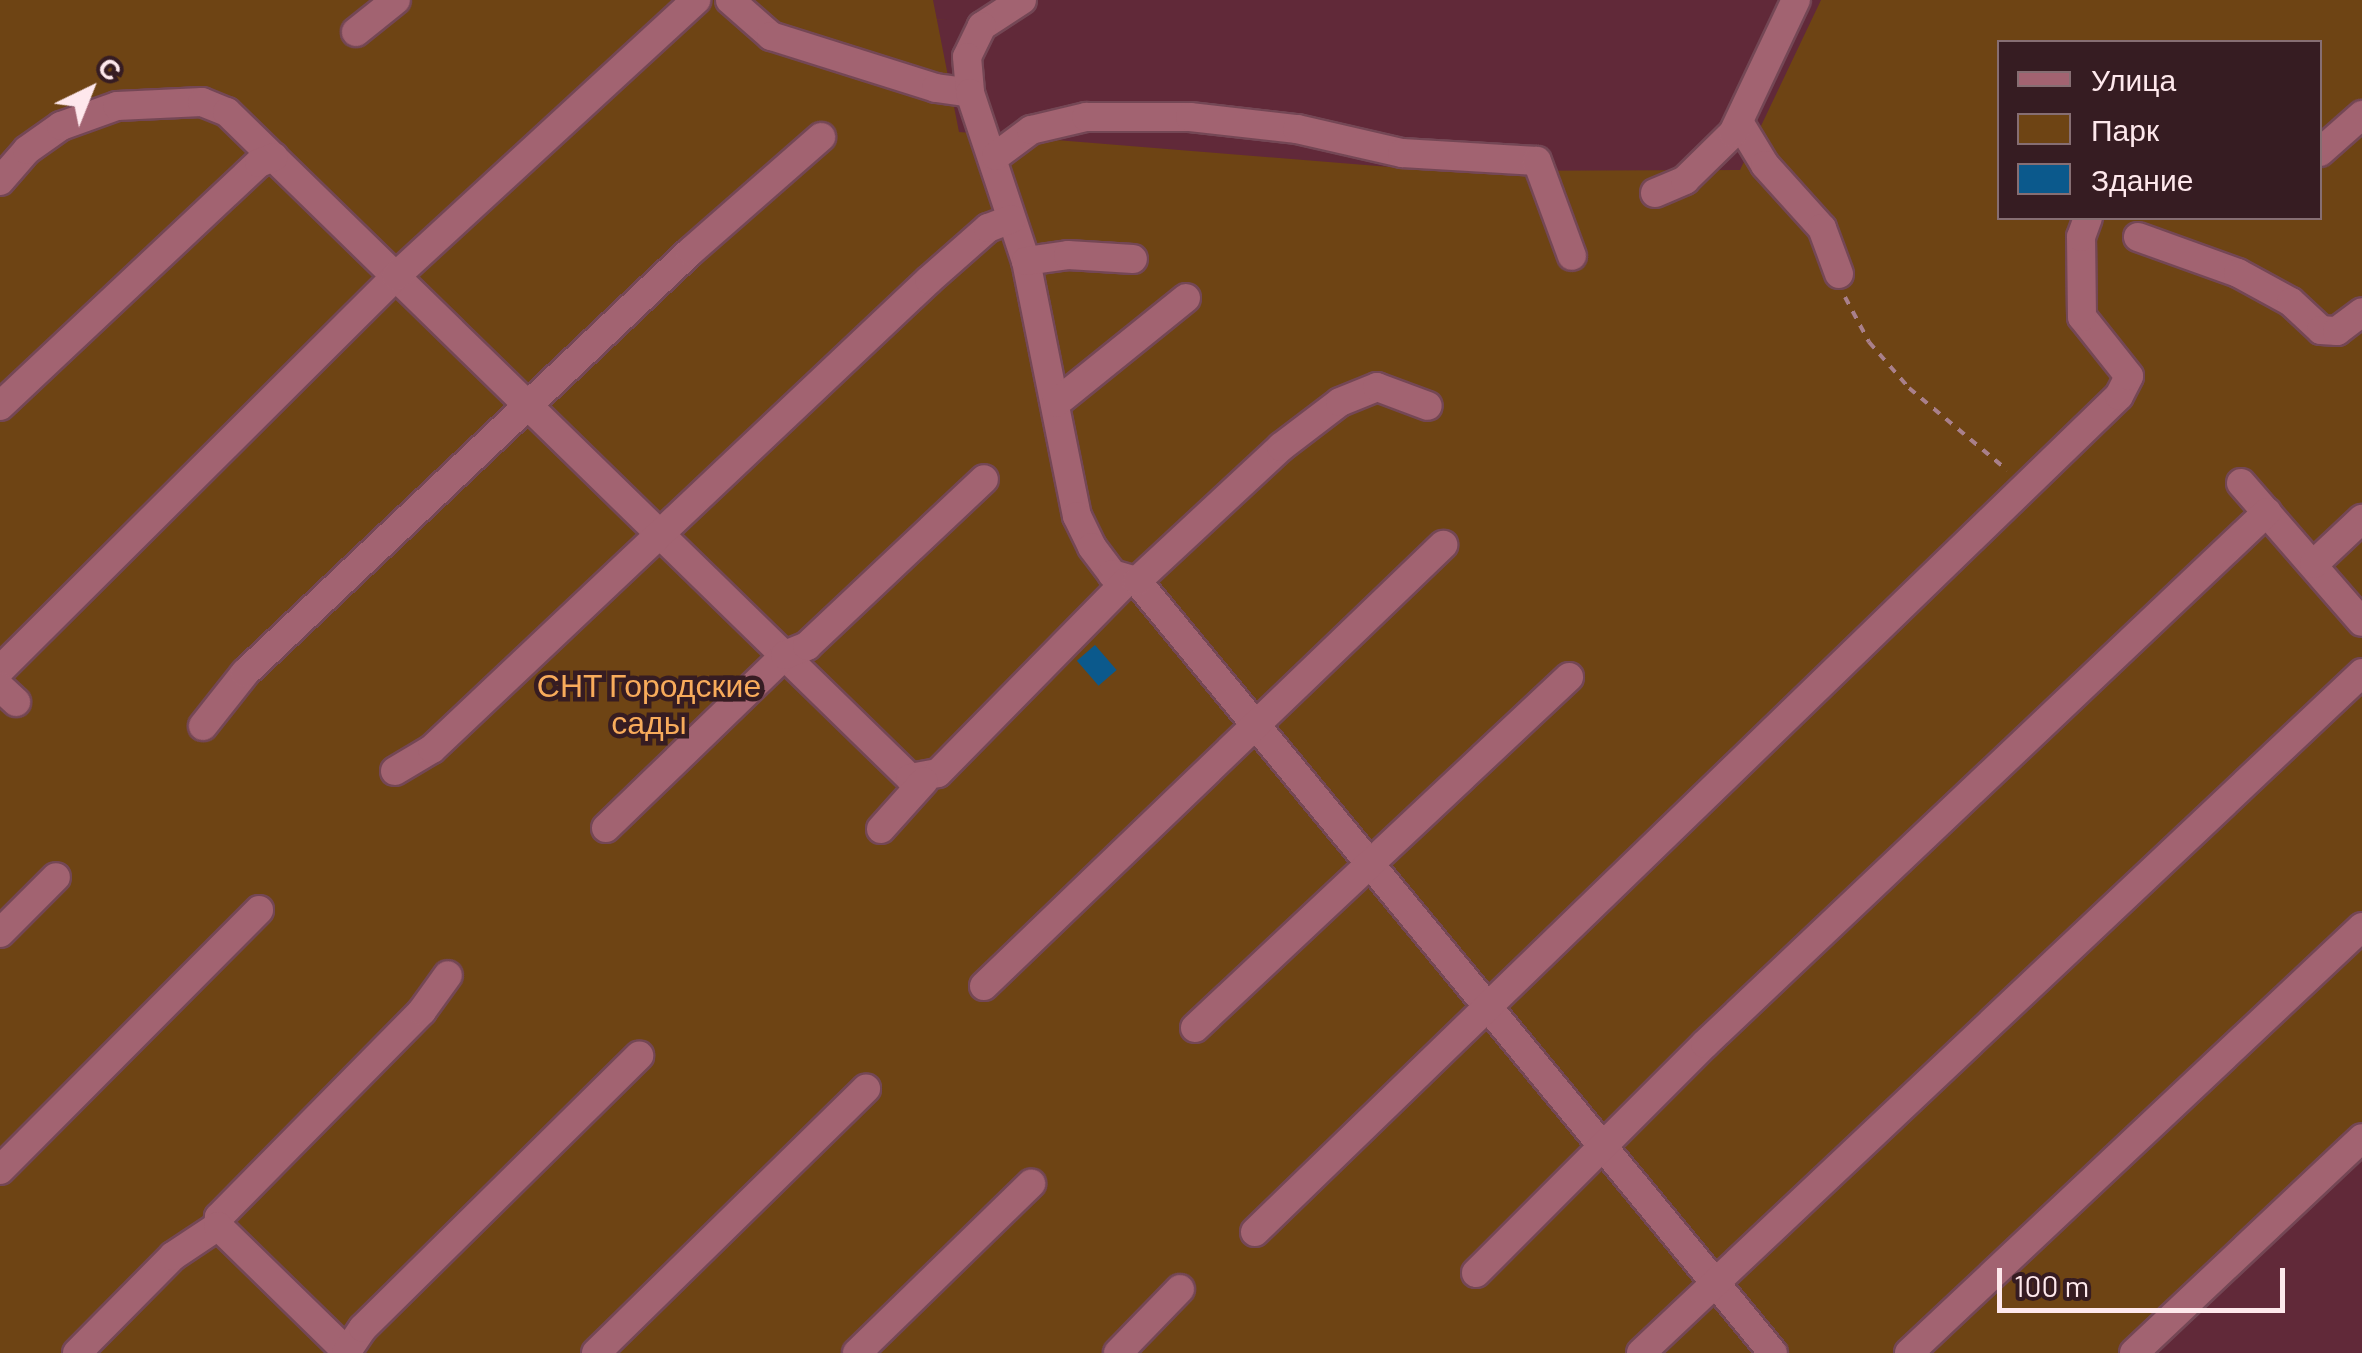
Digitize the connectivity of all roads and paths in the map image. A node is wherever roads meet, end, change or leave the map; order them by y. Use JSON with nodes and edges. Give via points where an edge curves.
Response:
{"nodes":[{"id":1,"x":396,"y":0,"type":"edge"},
{"id":2,"x":696,"y":0,"type":"edge"},
{"id":3,"x":730,"y":0,"type":"edge"},
{"id":4,"x":1022,"y":0,"type":"edge"},
{"id":5,"x":1796,"y":0,"type":"edge"},
{"id":6,"x":356,"y":32,"type":"dead end"},
{"id":7,"x":970,"y":92,"type":"junction"},
{"id":8,"x":2362,"y":114,"type":"edge"},
{"id":9,"x":1739,"y":122,"type":"junction"},
{"id":10,"x":821,"y":137,"type":"dead end"},
{"id":11,"x":2322,"y":150,"type":"edge"},
{"id":12,"x":996,"y":156,"type":"junction"},
{"id":13,"x":274,"y":157,"type":"junction"},
{"id":14,"x":0,"y":181,"type":"edge"},
{"id":15,"x":1655,"y":193,"type":"dead end"},
{"id":16,"x":1010,"y":220,"type":"junction"},
{"id":17,"x":2087,"y":220,"type":"edge"},
{"id":18,"x":2138,"y":237,"type":"dead end"},
{"id":19,"x":1572,"y":256,"type":"dead end"},
{"id":20,"x":1133,"y":259,"type":"dead end"},
{"id":21,"x":1026,"y":261,"type":"junction"},
{"id":22,"x":1840,"y":274,"type":"joint"},
{"id":23,"x":396,"y":276,"type":"junction"},
{"id":24,"x":1186,"y":298,"type":"dead end"},
{"id":25,"x":2362,"y":312,"type":"edge"},
{"id":26,"x":1056,"y":403,"type":"junction"},
{"id":27,"x":528,"y":405,"type":"junction"},
{"id":28,"x":0,"y":406,"type":"edge"},
{"id":29,"x":1428,"y":406,"type":"dead end"},
{"id":30,"x":984,"y":479,"type":"dead end"},
{"id":31,"x":2241,"y":482,"type":"dead end"},
{"id":32,"x":2024,"y":488,"type":"junction"},
{"id":33,"x":2268,"y":512,"type":"junction"},
{"id":34,"x":2362,"y":520,"type":"edge"},
{"id":35,"x":659,"y":532,"type":"junction"},
{"id":36,"x":1443,"y":545,"type":"dead end"},
{"id":37,"x":2314,"y":564,"type":"junction"},
{"id":38,"x":1131,"y":581,"type":"junction"},
{"id":39,"x":2362,"y":622,"type":"edge"},
{"id":40,"x":785,"y":655,"type":"junction"},
{"id":41,"x":0,"y":670,"type":"edge"},
{"id":42,"x":2362,"y":674,"type":"edge"},
{"id":43,"x":1569,"y":677,"type":"dead end"},
{"id":44,"x":203,"y":726,"type":"dead end"},
{"id":45,"x":1254,"y":726,"type":"junction"},
{"id":46,"x":396,"y":771,"type":"dead end"},
{"id":47,"x":924,"y":780,"type":"junction"},
{"id":48,"x":606,"y":828,"type":"dead end"},
{"id":49,"x":881,"y":829,"type":"dead end"},
{"id":50,"x":1370,"y":866,"type":"junction"},
{"id":51,"x":56,"y":877,"type":"dead end"},
{"id":52,"x":259,"y":910,"type":"dead end"},
{"id":53,"x":2362,"y":927,"type":"edge"},
{"id":54,"x":0,"y":933,"type":"edge"},
{"id":55,"x":448,"y":975,"type":"dead end"},
{"id":56,"x":984,"y":986,"type":"dead end"},
{"id":57,"x":1484,"y":1006,"type":"junction"},
{"id":58,"x":1195,"y":1028,"type":"dead end"},
{"id":59,"x":639,"y":1056,"type":"dead end"},
{"id":60,"x":866,"y":1089,"type":"dead end"},
{"id":61,"x":2362,"y":1138,"type":"edge"},
{"id":62,"x":1602,"y":1148,"type":"junction"},
{"id":63,"x":0,"y":1170,"type":"edge"},
{"id":64,"x":1031,"y":1184,"type":"dead end"},
{"id":65,"x":218,"y":1226,"type":"junction"},
{"id":66,"x":1255,"y":1232,"type":"dead end"},
{"id":67,"x":1476,"y":1273,"type":"dead end"},
{"id":68,"x":1716,"y":1286,"type":"junction"},
{"id":69,"x":1180,"y":1290,"type":"dead end"},
{"id":70,"x":77,"y":1353,"type":"edge"},
{"id":71,"x":347,"y":1353,"type":"edge"},
{"id":72,"x":596,"y":1353,"type":"edge"},
{"id":73,"x":857,"y":1353,"type":"edge"},
{"id":74,"x":1118,"y":1353,"type":"edge"},
{"id":75,"x":1641,"y":1353,"type":"edge"},
{"id":76,"x":1773,"y":1353,"type":"edge"},
{"id":77,"x":1909,"y":1353,"type":"edge"},
{"id":78,"x":2134,"y":1353,"type":"edge"}],
"edges":[{"from":1,"to":6,"type":"street"},
{"from":2,"to":23,"type":"street"},
{"from":3,"to":7,"type":"street","via":[[770,36],[936,88]]},
{"from":4,"to":7,"type":"street","via":[[982,26],[966,57]]},
{"from":5,"to":9,"type":"street"},
{"from":7,"to":12,"type":"street"},
{"from":8,"to":11,"type":"street"},
{"from":9,"to":15,"type":"street","via":[[1685,180]]},
{"from":9,"to":22,"type":"street","via":[[1765,165],[1822,228]]},
{"from":10,"to":27,"type":"street"},
{"from":12,"to":16,"type":"street"},
{"from":12,"to":19,"type":"street","via":[[1031,130],[1086,117],[1190,118],[1296,129],[1402,153],[1537,161]]},
{"from":13,"to":14,"type":"street","via":[[227,112],[202,102],[116,106],[61,126]]},
{"from":13,"to":23,"type":"street"},
{"from":13,"to":28,"type":"street","via":[[259,163]]},
{"from":16,"to":21,"type":"street"},
{"from":16,"to":35,"type":"street","via":[[988,228],[944,267]]},
{"from":17,"to":32,"type":"street","via":[[2081,237],[2082,317],[2130,376],[2119,396]]},
{"from":18,"to":25,"type":"street","via":[[2238,273],[2291,302],[2321,330],[2337,331]]},
{"from":20,"to":21,"type":"street","via":[[1068,255]]},
{"from":21,"to":26,"type":"street"},
{"from":22,"to":32,"type":"path","via":[[1869,342],[1909,388]]},
{"from":23,"to":27,"type":"street"},
{"from":23,"to":41,"type":"street"},
{"from":24,"to":26,"type":"street"},
{"from":26,"to":38,"type":"street","via":[[1077,516],[1112,574]]},
{"from":27,"to":35,"type":"street"},
{"from":27,"to":44,"type":"street","via":[[245,673]]},
{"from":29,"to":38,"type":"street","via":[[1378,387],[1340,402]]},
{"from":30,"to":40,"type":"street","via":[[807,646]]},
{"from":31,"to":33,"type":"street"},
{"from":32,"to":57,"type":"street"},
{"from":33,"to":37,"type":"street"},
{"from":33,"to":62,"type":"street"},
{"from":34,"to":37,"type":"street"},
{"from":35,"to":40,"type":"street"},
{"from":35,"to":46,"type":"street","via":[[432,749]]},
{"from":36,"to":45,"type":"street"},
{"from":37,"to":39,"type":"street"},
{"from":38,"to":45,"type":"street"},
{"from":38,"to":47,"type":"street"},
{"from":40,"to":47,"type":"street","via":[[910,778]]},
{"from":40,"to":48,"type":"street"},
{"from":42,"to":68,"type":"street"},
{"from":43,"to":50,"type":"street"},
{"from":45,"to":50,"type":"street"},
{"from":45,"to":56,"type":"street"},
{"from":47,"to":49,"type":"street"},
{"from":50,"to":57,"type":"street"},
{"from":50,"to":58,"type":"street"},
{"from":51,"to":54,"type":"street"},
{"from":52,"to":63,"type":"street"},
{"from":53,"to":77,"type":"street"},
{"from":55,"to":65,"type":"street","via":[[422,1012],[219,1217]]},
{"from":57,"to":62,"type":"street"},
{"from":57,"to":66,"type":"street"},
{"from":59,"to":71,"type":"street","via":[[363,1328]]},
{"from":60,"to":72,"type":"street"},
{"from":61,"to":78,"type":"street"},
{"from":62,"to":67,"type":"street"},
{"from":62,"to":68,"type":"street"},
{"from":64,"to":73,"type":"street"},
{"from":65,"to":70,"type":"street","via":[[174,1256]]},
{"from":65,"to":71,"type":"street"},
{"from":68,"to":75,"type":"street"},
{"from":68,"to":76,"type":"street"},
{"from":69,"to":74,"type":"street"}]}
